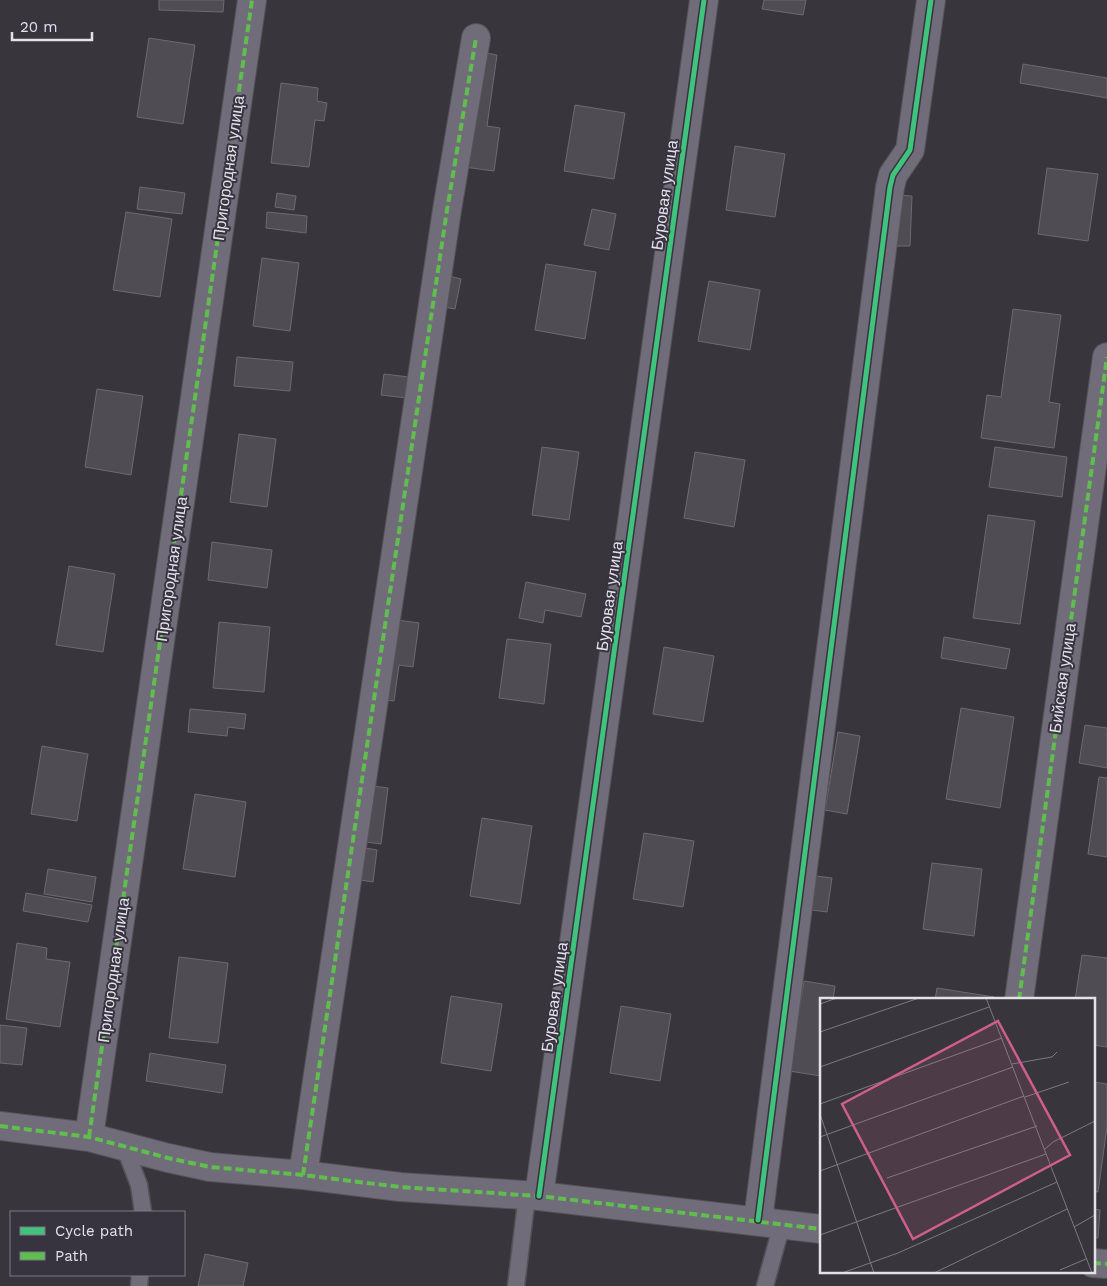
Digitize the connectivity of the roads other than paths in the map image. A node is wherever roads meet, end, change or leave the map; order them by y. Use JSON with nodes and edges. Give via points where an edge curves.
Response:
{"nodes":[{"id":1,"x":252,"y":0,"type":"edge"},
{"id":2,"x":704,"y":0,"type":"edge"},
{"id":3,"x":931,"y":0,"type":"edge"},
{"id":4,"x":476,"y":38,"type":"dead end"},
{"id":5,"x":1107,"y":356,"type":"edge"},
{"id":6,"x":1019,"y":998,"type":"edge"},
{"id":7,"x":0,"y":1126,"type":"edge"},
{"id":8,"x":89,"y":1137,"type":"junction"},
{"id":9,"x":124,"y":1146,"type":"junction"},
{"id":10,"x":303,"y":1175,"type":"junction"},
{"id":11,"x":533,"y":1196,"type":"junction"},
{"id":12,"x":143,"y":1211,"type":"edge"},
{"id":13,"x":770,"y":1222,"type":"junction"},
{"id":14,"x":820,"y":1230,"type":"edge"},
{"id":15,"x":1094,"y":1263,"type":"edge"},
{"id":16,"x":1107,"y":1264,"type":"edge"},
{"id":17,"x":516,"y":1286,"type":"edge"},
{"id":18,"x":765,"y":1286,"type":"edge"}],
"edges":[{"from":1,"to":8,"type":"street","name":"Пригородная улица"},
{"from":2,"to":11,"type":"street","name":"Буровая улица"},
{"from":3,"to":13,"type":"street","via":[[910,150],[893,175],[890,187]]},
{"from":4,"to":10,"type":"street","via":[[444,230]]},
{"from":5,"to":6,"type":"street","name":"Бийская улица"},
{"from":7,"to":8,"type":"street"},
{"from":8,"to":9,"type":"street"},
{"from":9,"to":10,"type":"street","via":[[210,1167]]},
{"from":9,"to":12,"type":"lane","via":[[139,1185]]},
{"from":10,"to":11,"type":"street","via":[[400,1187]]},
{"from":11,"to":13,"type":"street"},
{"from":11,"to":17,"type":"lane"},
{"from":13,"to":14,"type":"street"},
{"from":13,"to":18,"type":"lane"},
{"from":15,"to":16,"type":"street"}]}
